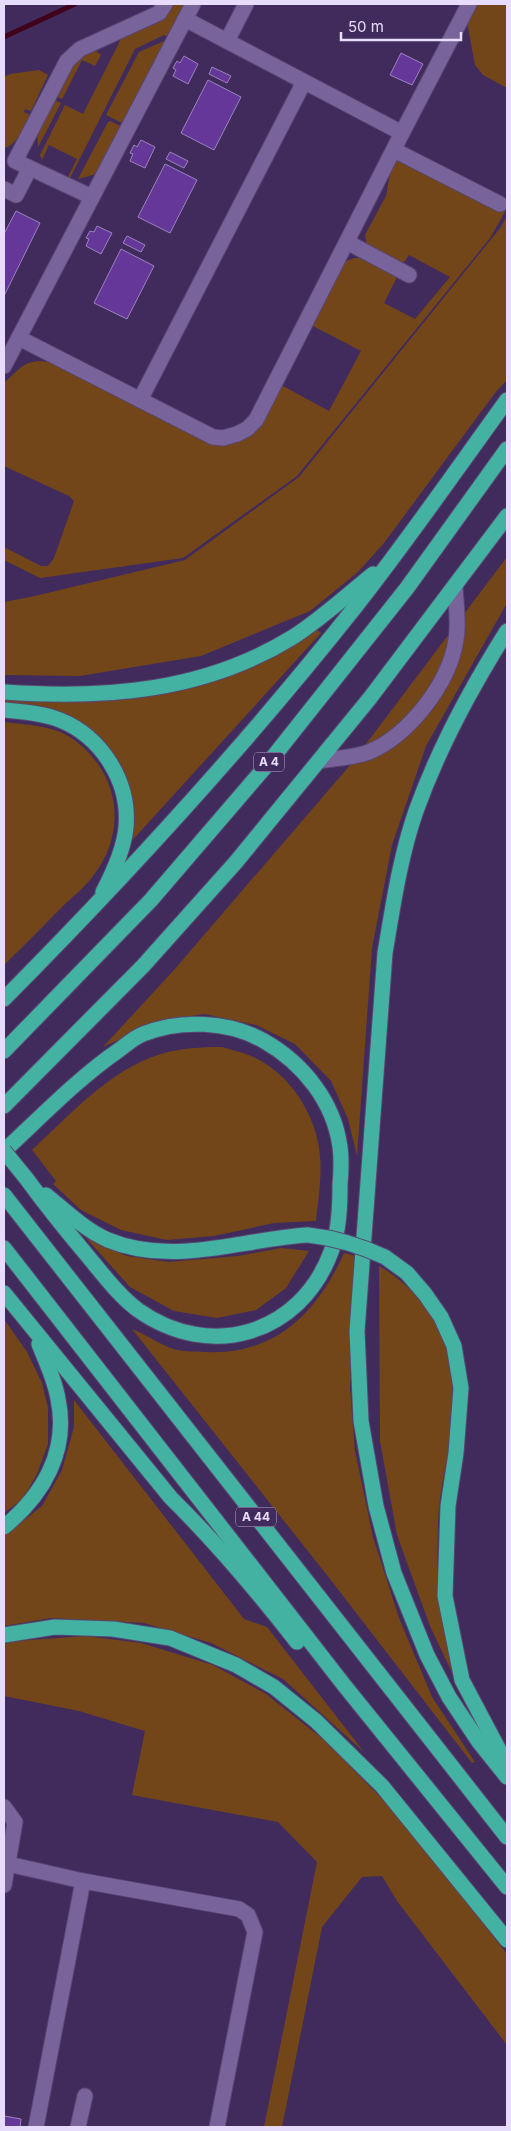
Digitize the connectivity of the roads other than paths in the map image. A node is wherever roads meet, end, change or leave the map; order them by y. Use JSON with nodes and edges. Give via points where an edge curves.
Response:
{"nodes":[{"id":1,"x":165,"y":4,"type":"edge"},
{"id":2,"x":192,"y":4,"type":"edge"},
{"id":3,"x":246,"y":4,"type":"edge"},
{"id":4,"x":469,"y":4,"type":"edge"},
{"id":5,"x":185,"y":19,"type":"junction"},
{"id":6,"x":227,"y":42,"type":"junction"},
{"id":7,"x":304,"y":82,"type":"junction"},
{"id":8,"x":402,"y":133,"type":"junction"},
{"id":9,"x":394,"y":150,"type":"junction"},
{"id":10,"x":10,"y":158,"type":"edge"},
{"id":11,"x":30,"y":168,"type":"junction"},
{"id":12,"x":4,"y":189,"type":"edge"},
{"id":13,"x":92,"y":197,"type":"junction"},
{"id":14,"x":500,"y":204,"type":"dead end"},
{"id":15,"x":347,"y":242,"type":"junction"},
{"id":16,"x":409,"y":275,"type":"dead end"},
{"id":17,"x":19,"y":338,"type":"junction"},
{"id":18,"x":4,"y":366,"type":"edge"},
{"id":19,"x":140,"y":400,"type":"junction"},
{"id":20,"x":507,"y":400,"type":"edge"},
{"id":21,"x":507,"y":449,"type":"edge"},
{"id":22,"x":507,"y":516,"type":"edge"},
{"id":23,"x":395,"y":555,"type":"junction"},
{"id":24,"x":455,"y":587,"type":"junction"},
{"id":25,"x":507,"y":631,"type":"edge"},
{"id":26,"x":4,"y":692,"type":"edge"},
{"id":27,"x":4,"y":710,"type":"edge"},
{"id":28,"x":320,"y":761,"type":"junction"},
{"id":29,"x":94,"y":909,"type":"junction"},
{"id":30,"x":4,"y":999,"type":"edge"},
{"id":31,"x":4,"y":1050,"type":"edge"},
{"id":32,"x":4,"y":1106,"type":"edge"},
{"id":33,"x":4,"y":1151,"type":"edge"},
{"id":34,"x":26,"y":1178,"type":"junction"},
{"id":35,"x":5,"y":1196,"type":"edge"},
{"id":36,"x":4,"y":1248,"type":"edge"},
{"id":37,"x":4,"y":1294,"type":"edge"},
{"id":38,"x":35,"y":1333,"type":"junction"},
{"id":39,"x":4,"y":1527,"type":"edge"},
{"id":40,"x":4,"y":1635,"type":"edge"},
{"id":41,"x":344,"y":1685,"type":"junction"},
{"id":42,"x":507,"y":1765,"type":"edge"},
{"id":43,"x":507,"y":1777,"type":"edge"},
{"id":44,"x":4,"y":1807,"type":"edge"},
{"id":45,"x":507,"y":1836,"type":"edge"},
{"id":46,"x":8,"y":1864,"type":"junction"},
{"id":47,"x":83,"y":1881,"type":"junction"},
{"id":48,"x":4,"y":1886,"type":"edge"},
{"id":49,"x":507,"y":1887,"type":"edge"},
{"id":50,"x":507,"y":1940,"type":"edge"},
{"id":51,"x":85,"y":2096,"type":"dead end"},
{"id":52,"x":36,"y":2127,"type":"edge"},
{"id":53,"x":78,"y":2127,"type":"edge"},
{"id":54,"x":217,"y":2127,"type":"edge"}],
"edges":[{"from":1,"to":10,"type":"lane","via":[[159,13],[80,49],[67,61]]},
{"from":2,"to":5,"type":"lane"},
{"from":3,"to":6,"type":"lane"},
{"from":4,"to":8,"type":"lane"},
{"from":5,"to":6,"type":"lane"},
{"from":5,"to":13,"type":"lane"},
{"from":6,"to":7,"type":"lane"},
{"from":7,"to":8,"type":"lane"},
{"from":7,"to":19,"type":"lane"},
{"from":8,"to":9,"type":"lane"},
{"from":9,"to":14,"type":"lane"},
{"from":9,"to":15,"type":"lane"},
{"from":10,"to":11,"type":"lane"},
{"from":11,"to":12,"type":"lane","via":[[16,195]]},
{"from":11,"to":13,"type":"lane"},
{"from":13,"to":17,"type":"lane"},
{"from":15,"to":16,"type":"lane"},
{"from":15,"to":19,"type":"lane","via":[[256,420],[247,429],[223,438],[213,437]]},
{"from":17,"to":18,"type":"lane"},
{"from":17,"to":19,"type":"lane"},
{"from":20,"to":23,"type":"highway"},
{"from":21,"to":31,"type":"highway","number":"A 4","via":[[407,588],[266,766],[151,900]]},
{"from":22,"to":24,"type":"highway"},
{"from":23,"to":26,"type":"highway","via":[[314,622],[292,637],[228,669],[143,691],[89,695]]},
{"from":23,"to":29,"type":"highway","via":[[225,764]]},
{"from":24,"to":28,"type":"highway"},
{"from":24,"to":28,"type":"lane","via":[[456,643],[441,680],[421,710],[402,732],[382,745],[360,754]]},
{"from":25,"to":43,"type":"highway","via":[[442,746],[416,812],[396,890],[385,953],[357,1331],[361,1421],[376,1506],[394,1573],[427,1655],[449,1697]]},
{"from":27,"to":29,"type":"highway","via":[[38,714],[60,720],[81,731],[105,754],[118,776],[125,803],[126,828],[118,857]]},
{"from":28,"to":32,"type":"highway","via":[[183,922]]},
{"from":29,"to":30,"type":"highway"},
{"from":33,"to":34,"type":"highway","bridge":true},
{"from":33,"to":34,"type":"highway","via":[[99,1064],[140,1035],[177,1024],[236,1030],[255,1036],[289,1057],[319,1092],[331,1116],[340,1148],[338,1227],[332,1250],[318,1279],[296,1306],[263,1328],[229,1337],[211,1337],[186,1332],[154,1319],[134,1306],[94,1264]]},
{"from":34,"to":42,"type":"highway","bridge":true,"via":[[95,1232],[128,1246],[167,1252],[204,1251],[278,1237],[308,1235],[334,1238],[384,1257],[407,1273],[425,1294],[441,1317],[454,1346],[461,1388],[448,1506],[445,1596],[462,1680]]},
{"from":35,"to":45,"type":"highway","number":"A 44"},
{"from":36,"to":41,"type":"highway","number":"A 44"},
{"from":37,"to":38,"type":"highway"},
{"from":38,"to":39,"type":"highway","via":[[58,1398],[57,1451],[40,1490]]},
{"from":38,"to":41,"type":"highway","via":[[171,1498],[203,1528],[311,1659]]},
{"from":40,"to":50,"type":"highway","via":[[55,1627],[113,1629],[170,1638],[236,1665],[274,1687],[316,1721],[382,1786]]},
{"from":41,"to":49,"type":"highway","number":"A 44"},
{"from":44,"to":46,"type":"lane","via":[[15,1822]]},
{"from":46,"to":47,"type":"lane"},
{"from":46,"to":48,"type":"lane"},
{"from":47,"to":52,"type":"lane"},
{"from":47,"to":54,"type":"lane","via":[[239,1909],[253,1924],[256,1932]]},
{"from":51,"to":53,"type":"lane"}]}
